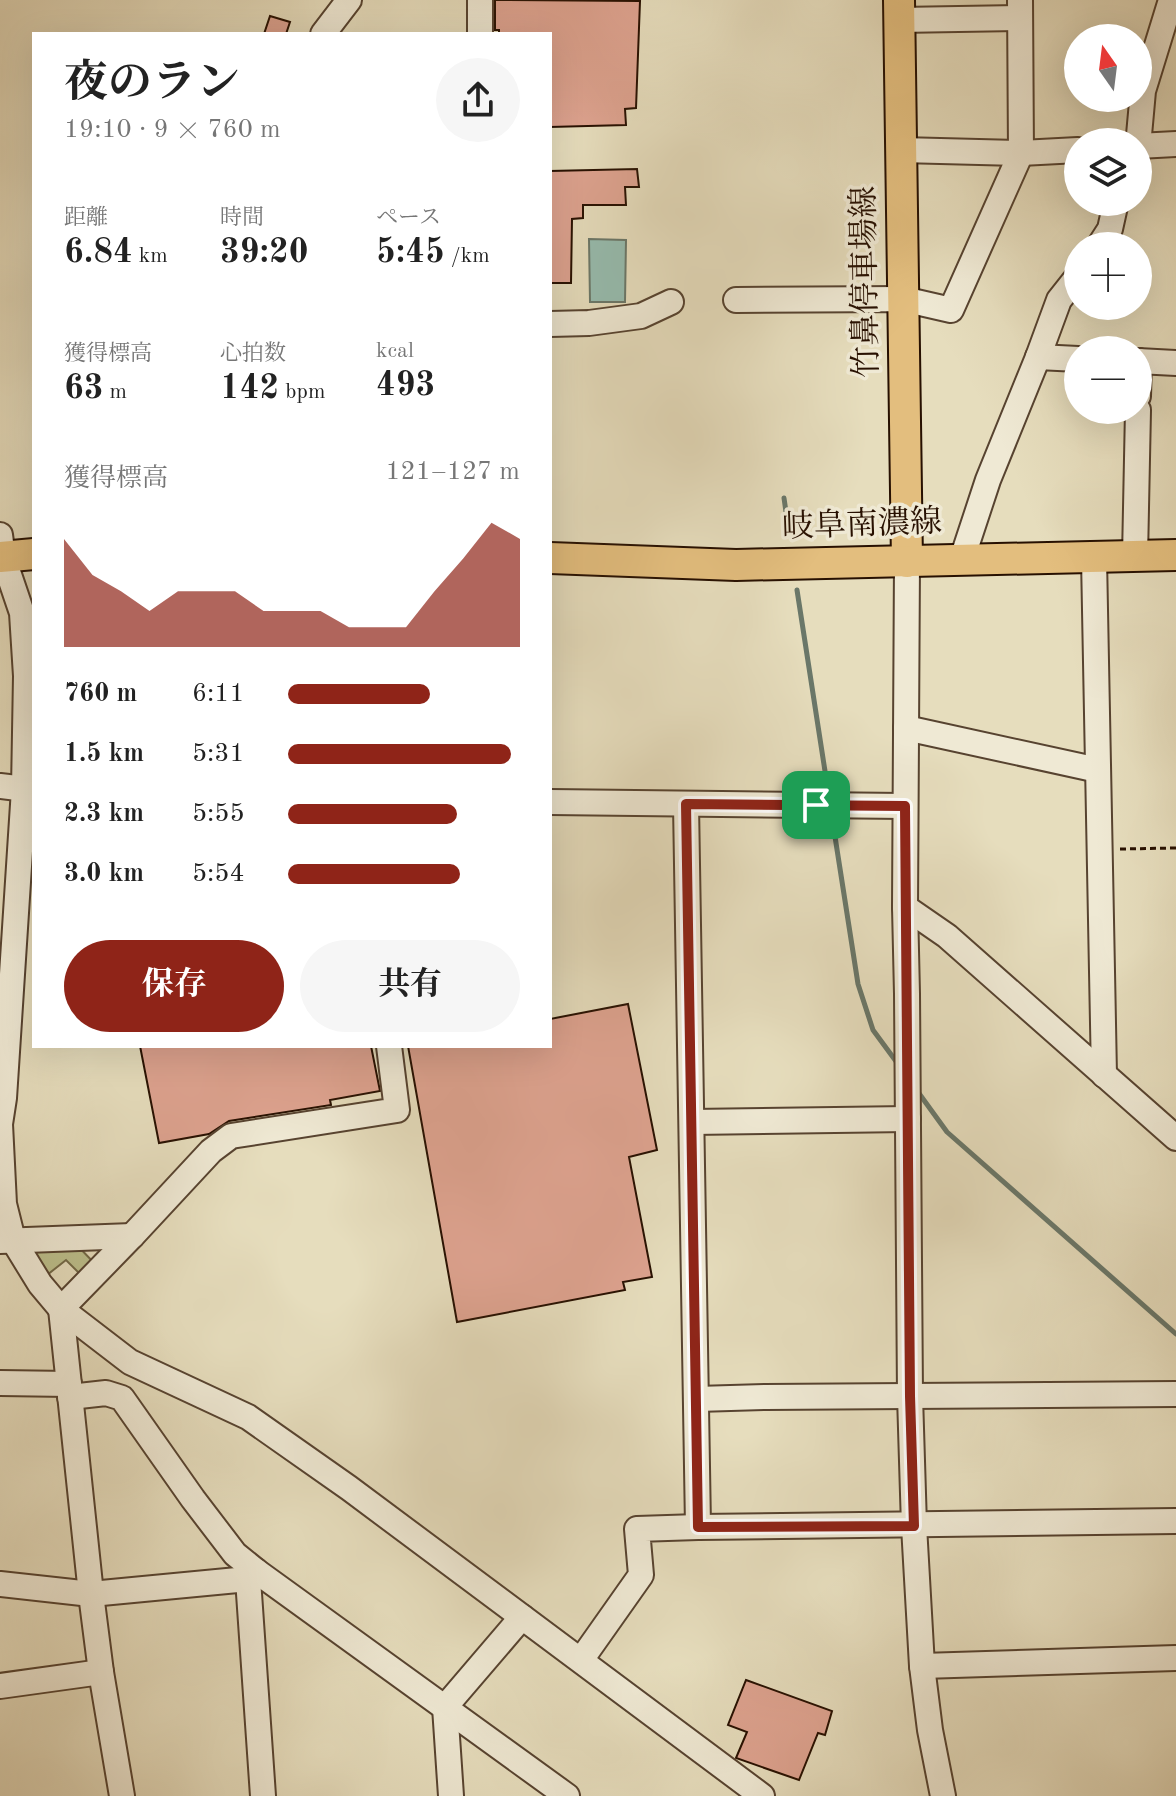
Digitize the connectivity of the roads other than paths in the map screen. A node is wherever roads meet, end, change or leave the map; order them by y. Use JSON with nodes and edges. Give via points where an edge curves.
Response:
{"nodes":[{"id":1,"x":349,"y":0,"type":"edge"},
{"id":2,"x":480,"y":0,"type":"edge"},
{"id":3,"x":1171,"y":0,"type":"edge"},
{"id":4,"x":1020,"y":9,"type":"edge"},
{"id":5,"x":899,"y":10,"type":"edge"},
{"id":6,"x":325,"y":32,"type":"edge"},
{"id":7,"x":480,"y":32,"type":"edge"},
{"id":8,"x":1140,"y":128,"type":"edge"},
{"id":9,"x":1176,"y":144,"type":"edge"},
{"id":10,"x":1152,"y":145,"type":"edge"},
{"id":11,"x":901,"y":150,"type":"junction"},
{"id":12,"x":1064,"y":151,"type":"edge"},
{"id":13,"x":1021,"y":153,"type":"junction"},
{"id":14,"x":1064,"y":294,"type":"edge"},
{"id":15,"x":903,"y":299,"type":"junction"},
{"id":16,"x":736,"y":300,"type":"dead end"},
{"id":17,"x":671,"y":302,"type":"dead end"},
{"id":18,"x":552,"y":324,"type":"edge"},
{"id":19,"x":1038,"y":357,"type":"junction"},
{"id":20,"x":1064,"y":358,"type":"edge"},
{"id":21,"x":1152,"y":362,"type":"edge"},
{"id":22,"x":1176,"y":363,"type":"edge"},
{"id":23,"x":1138,"y":424,"type":"edge"},
{"id":24,"x":1,"y":550,"type":"edge"},
{"id":25,"x":32,"y":554,"type":"edge"},
{"id":26,"x":1176,"y":555,"type":"edge"},
{"id":27,"x":1135,"y":557,"type":"junction"},
{"id":28,"x":552,"y":558,"type":"edge"},
{"id":29,"x":1094,"y":558,"type":"junction"},
{"id":30,"x":962,"y":559,"type":"junction"},
{"id":31,"x":907,"y":562,"type":"junction"},
{"id":32,"x":906,"y":728,"type":"junction"},
{"id":33,"x":1098,"y":770,"type":"junction"},
{"id":34,"x":19,"y":788,"type":"edge"},
{"id":35,"x":552,"y":802,"type":"edge"},
{"id":36,"x":686,"y":804,"type":"junction"},
{"id":37,"x":905,"y":806,"type":"junction"},
{"id":38,"x":905,"y":907,"type":"junction"},
{"id":39,"x":4,"y":1045,"type":"edge"},
{"id":40,"x":389,"y":1048,"type":"edge"},
{"id":41,"x":1104,"y":1075,"type":"junction"},
{"id":42,"x":908,"y":1117,"type":"junction"},
{"id":43,"x":1166,"y":1120,"type":"edge"},
{"id":44,"x":692,"y":1122,"type":"junction"},
{"id":45,"x":1176,"y":1138,"type":"edge"},
{"id":46,"x":132,"y":1236,"type":"junction"},
{"id":47,"x":6,"y":1240,"type":"edge"},
{"id":48,"x":61,"y":1309,"type":"junction"},
{"id":49,"x":0,"y":1383,"type":"edge"},
{"id":50,"x":70,"y":1390,"type":"junction"},
{"id":51,"x":1174,"y":1391,"type":"edge"},
{"id":52,"x":910,"y":1396,"type":"junction"},
{"id":53,"x":697,"y":1399,"type":"junction"},
{"id":54,"x":1176,"y":1521,"type":"edge"},
{"id":55,"x":914,"y":1526,"type":"junction"},
{"id":56,"x":698,"y":1527,"type":"junction"},
{"id":57,"x":252,"y":1575,"type":"junction"},
{"id":58,"x":0,"y":1584,"type":"edge"},
{"id":59,"x":91,"y":1594,"type":"junction"},
{"id":60,"x":522,"y":1617,"type":"junction"},
{"id":61,"x":1176,"y":1658,"type":"edge"},
{"id":62,"x":581,"y":1660,"type":"junction"},
{"id":63,"x":922,"y":1666,"type":"junction"},
{"id":64,"x":101,"y":1672,"type":"junction"},
{"id":65,"x":0,"y":1686,"type":"edge"},
{"id":66,"x":445,"y":1707,"type":"junction"},
{"id":67,"x":122,"y":1796,"type":"edge"},
{"id":68,"x":263,"y":1796,"type":"edge"},
{"id":69,"x":451,"y":1796,"type":"edge"},
{"id":70,"x":567,"y":1796,"type":"edge"},
{"id":71,"x":762,"y":1796,"type":"edge"},
{"id":72,"x":943,"y":1796,"type":"edge"}],
"edges":[{"from":1,"to":6,"type":"street"},
{"from":2,"to":7,"type":"street"},
{"from":3,"to":8,"type":"street","via":[[1143,91]]},
{"from":4,"to":5,"type":"street"},
{"from":4,"to":13,"type":"street"},
{"from":5,"to":11,"type":"main road","name":"竹鼻停車場線"},
{"from":9,"to":10,"type":"street"},
{"from":11,"to":13,"type":"street"},
{"from":11,"to":15,"type":"main road","name":"竹鼻停車場線"},
{"from":12,"to":13,"type":"street"},
{"from":13,"to":15,"type":"street","via":[[951,310]]},
{"from":14,"to":19,"type":"street"},
{"from":15,"to":16,"type":"street"},
{"from":15,"to":31,"type":"main road","name":"竹鼻停車場線"},
{"from":17,"to":18,"type":"street","via":[[641,316]]},
{"from":19,"to":20,"type":"street"},
{"from":19,"to":30,"type":"street"},
{"from":21,"to":22,"type":"street"},
{"from":23,"to":27,"type":"street"},
{"from":24,"to":25,"type":"main road"},
{"from":24,"to":34,"type":"street","via":[[22,613],[26,676]]},
{"from":26,"to":27,"type":"main road","name":"岐阜南濃線"},
{"from":27,"to":29,"type":"main road","name":"岐阜南濃線"},
{"from":28,"to":31,"type":"main road","name":"岐阜南濃線","via":[[736,565]]},
{"from":29,"to":30,"type":"main road","name":"岐阜南濃線"},
{"from":29,"to":33,"type":"street"},
{"from":30,"to":31,"type":"main road","name":"岐阜南濃線"},
{"from":31,"to":32,"type":"street"},
{"from":32,"to":33,"type":"street"},
{"from":32,"to":37,"type":"street"},
{"from":33,"to":41,"type":"street"},
{"from":34,"to":39,"type":"street"},
{"from":35,"to":36,"type":"street"},
{"from":36,"to":37,"type":"street"},
{"from":36,"to":44,"type":"street"},
{"from":37,"to":38,"type":"street"},
{"from":38,"to":41,"type":"street","via":[[947,936]]},
{"from":38,"to":42,"type":"street"},
{"from":39,"to":47,"type":"street","via":[[0,1124]]},
{"from":40,"to":46,"type":"street","via":[[397,1110],[231,1136]]},
{"from":41,"to":43,"type":"street"},
{"from":42,"to":44,"type":"street"},
{"from":42,"to":52,"type":"street"},
{"from":43,"to":45,"type":"street"},
{"from":44,"to":53,"type":"street"},
{"from":46,"to":47,"type":"street"},
{"from":46,"to":48,"type":"street"},
{"from":47,"to":48,"type":"street"},
{"from":48,"to":50,"type":"street"},
{"from":48,"to":60,"type":"street","via":[[130,1362],[248,1417]]},
{"from":49,"to":50,"type":"street"},
{"from":50,"to":57,"type":"street","via":[[122,1398]]},
{"from":50,"to":59,"type":"street"},
{"from":51,"to":52,"type":"street"},
{"from":52,"to":53,"type":"street"},
{"from":52,"to":55,"type":"street"},
{"from":53,"to":56,"type":"street"},
{"from":54,"to":55,"type":"street"},
{"from":55,"to":56,"type":"street"},
{"from":55,"to":63,"type":"street"},
{"from":56,"to":62,"type":"street","via":[[637,1529],[641,1575]]},
{"from":57,"to":59,"type":"street"},
{"from":57,"to":66,"type":"street"},
{"from":57,"to":68,"type":"street"},
{"from":58,"to":59,"type":"street"},
{"from":59,"to":64,"type":"street"},
{"from":60,"to":62,"type":"street"},
{"from":60,"to":66,"type":"street"},
{"from":61,"to":63,"type":"street"},
{"from":62,"to":71,"type":"street"},
{"from":63,"to":72,"type":"street"},
{"from":64,"to":65,"type":"street"},
{"from":64,"to":67,"type":"street"},
{"from":66,"to":69,"type":"street"},
{"from":66,"to":70,"type":"street"}]}
